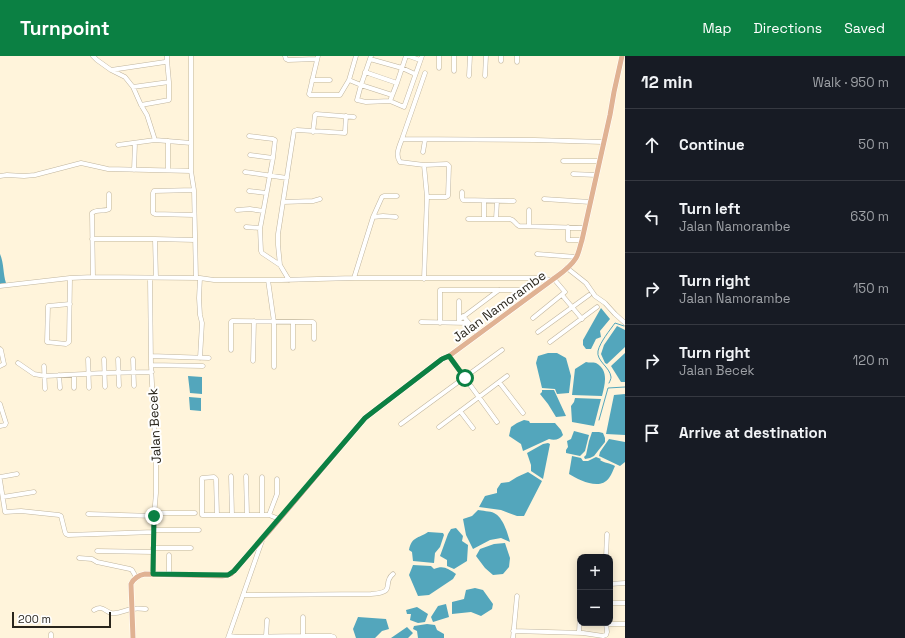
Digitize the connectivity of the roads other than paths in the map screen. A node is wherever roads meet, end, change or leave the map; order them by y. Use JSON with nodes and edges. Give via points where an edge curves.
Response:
{"nodes":[{"id":1,"x":93,"y":56,"type":"edge"},
{"id":2,"x":191,"y":56,"type":"edge"},
{"id":3,"x":285,"y":56,"type":"edge"},
{"id":4,"x":356,"y":56,"type":"edge"},
{"id":5,"x":407,"y":56,"type":"edge"},
{"id":6,"x":439,"y":56,"type":"edge"},
{"id":7,"x":454,"y":56,"type":"edge"},
{"id":8,"x":470,"y":56,"type":"edge"},
{"id":9,"x":486,"y":56,"type":"edge"},
{"id":10,"x":501,"y":56,"type":"edge"},
{"id":11,"x":517,"y":56,"type":"edge"},
{"id":12,"x":622,"y":56,"type":"edge"},
{"id":13,"x":370,"y":57,"type":"edge"},
{"id":14,"x":167,"y":58,"type":"edge"},
{"id":15,"x":317,"y":58,"type":"edge"},
{"id":16,"x":421,"y":58,"type":"edge"},
{"id":17,"x":501,"y":61,"type":"dead end"},
{"id":18,"x":517,"y":62,"type":"dead end"},
{"id":19,"x":402,"y":68,"type":"junction"},
{"id":20,"x":439,"y":68,"type":"dead end"},
{"id":21,"x":111,"y":70,"type":"junction"},
{"id":22,"x":454,"y":71,"type":"dead end"},
{"id":23,"x":365,"y":72,"type":"junction"},
{"id":24,"x":426,"y":73,"type":"dead end"},
{"id":25,"x":415,"y":74,"type":"junction"},
{"id":26,"x":469,"y":76,"type":"dead end"},
{"id":27,"x":485,"y":76,"type":"dead end"},
{"id":28,"x":312,"y":80,"type":"junction"},
{"id":29,"x":330,"y":80,"type":"dead end"},
{"id":30,"x":348,"y":80,"type":"junction"},
{"id":31,"x":169,"y":82,"type":"junction"},
{"id":32,"x":397,"y":83,"type":"junction"},
{"id":33,"x":361,"y":85,"type":"junction"},
{"id":34,"x":133,"y":87,"type":"junction"},
{"id":35,"x":392,"y":95,"type":"junction"},
{"id":36,"x":390,"y":101,"type":"junction"},
{"id":37,"x":141,"y":105,"type":"junction"},
{"id":38,"x":346,"y":116,"type":"junction"},
{"id":39,"x":354,"y":117,"type":"dead end"},
{"id":40,"x":313,"y":132,"type":"junction"},
{"id":41,"x":249,"y":136,"type":"dead end"},
{"id":42,"x":402,"y":139,"type":"junction"},
{"id":43,"x":155,"y":140,"type":"junction"},
{"id":44,"x":425,"y":140,"type":"junction"},
{"id":45,"x":168,"y":141,"type":"junction"},
{"id":46,"x":603,"y":142,"type":"junction"},
{"id":47,"x":135,"y":143,"type":"junction"},
{"id":48,"x":191,"y":143,"type":"junction"},
{"id":49,"x":118,"y":145,"type":"dead end"},
{"id":50,"x":424,"y":152,"type":"dead end"},
{"id":51,"x":250,"y":155,"type":"dead end"},
{"id":52,"x":273,"y":158,"type":"junction"},
{"id":53,"x":562,"y":161,"type":"dead end"},
{"id":54,"x":599,"y":161,"type":"junction"},
{"id":55,"x":424,"y":164,"type":"junction"},
{"id":56,"x":134,"y":170,"type":"junction"},
{"id":57,"x":168,"y":170,"type":"junction"},
{"id":58,"x":191,"y":171,"type":"junction"},
{"id":59,"x":245,"y":172,"type":"dead end"},
{"id":60,"x":573,"y":174,"type":"dead end"},
{"id":61,"x":270,"y":175,"type":"junction"},
{"id":62,"x":0,"y":176,"type":"edge"},
{"id":63,"x":596,"y":176,"type":"junction"},
{"id":64,"x":287,"y":178,"type":"junction"},
{"id":65,"x":194,"y":190,"type":"junction"},
{"id":66,"x":250,"y":192,"type":"dead end"},
{"id":67,"x":462,"y":192,"type":"dead end"},
{"id":68,"x":266,"y":193,"type":"junction"},
{"id":69,"x":109,"y":194,"type":"dead end"},
{"id":70,"x":397,"y":196,"type":"dead end"},
{"id":71,"x":427,"y":197,"type":"junction"},
{"id":72,"x":320,"y":199,"type":"dead end"},
{"id":73,"x":544,"y":199,"type":"dead end"},
{"id":74,"x":484,"y":201,"type":"junction"},
{"id":75,"x":497,"y":201,"type":"junction"},
{"id":76,"x":514,"y":201,"type":"dead end"},
{"id":77,"x":283,"y":202,"type":"junction"},
{"id":78,"x":590,"y":202,"type":"junction"},
{"id":79,"x":237,"y":210,"type":"dead end"},
{"id":80,"x":529,"y":210,"type":"dead end"},
{"id":81,"x":263,"y":211,"type":"junction"},
{"id":82,"x":194,"y":215,"type":"junction"},
{"id":83,"x":396,"y":217,"type":"dead end"},
{"id":84,"x":374,"y":218,"type":"junction"},
{"id":85,"x":468,"y":219,"type":"dead end"},
{"id":86,"x":484,"y":219,"type":"junction"},
{"id":87,"x":496,"y":219,"type":"junction"},
{"id":88,"x":529,"y":226,"type":"junction"},
{"id":89,"x":246,"y":227,"type":"dead end"},
{"id":90,"x":568,"y":227,"type":"junction"},
{"id":91,"x":260,"y":228,"type":"junction"},
{"id":92,"x":584,"y":228,"type":"junction"},
{"id":93,"x":92,"y":239,"type":"junction"},
{"id":94,"x":155,"y":239,"type":"junction"},
{"id":95,"x":195,"y":240,"type":"junction"},
{"id":96,"x":582,"y":240,"type":"junction"},
{"id":97,"x":537,"y":254,"type":"dead end"},
{"id":98,"x":576,"y":257,"type":"junction"},
{"id":99,"x":280,"y":265,"type":"junction"},
{"id":100,"x":568,"y":268,"type":"junction"},
{"id":101,"x":93,"y":277,"type":"junction"},
{"id":102,"x":70,"y":278,"type":"junction"},
{"id":103,"x":150,"y":278,"type":"junction"},
{"id":104,"x":156,"y":278,"type":"junction"},
{"id":105,"x":198,"y":278,"type":"junction"},
{"id":106,"x":354,"y":278,"type":"junction"},
{"id":107,"x":424,"y":279,"type":"junction"},
{"id":108,"x":268,"y":280,"type":"junction"},
{"id":109,"x":289,"y":280,"type":"junction"},
{"id":110,"x":553,"y":280,"type":"junction"},
{"id":111,"x":0,"y":286,"type":"edge"},
{"id":112,"x":500,"y":290,"type":"junction"},
{"id":113,"x":519,"y":290,"type":"dead end"},
{"id":114,"x":562,"y":295,"type":"junction"},
{"id":115,"x":589,"y":295,"type":"dead end"},
{"id":116,"x":458,"y":301,"type":"dead end"},
{"id":117,"x":70,"y":304,"type":"junction"},
{"id":118,"x":572,"y":307,"type":"junction"},
{"id":119,"x":597,"y":307,"type":"dead end"},
{"id":120,"x":463,"y":316,"type":"junction"},
{"id":121,"x":532,"y":318,"type":"dead end"},
{"id":122,"x":582,"y":319,"type":"junction"},
{"id":123,"x":254,"y":321,"type":"junction"},
{"id":124,"x":458,"y":321,"type":"junction"},
{"id":125,"x":274,"y":322,"type":"junction"},
{"id":126,"x":293,"y":322,"type":"junction"},
{"id":127,"x":421,"y":322,"type":"dead end"},
{"id":128,"x":440,"y":322,"type":"junction"},
{"id":129,"x":468,"y":322,"type":"junction"},
{"id":130,"x":625,"y":323,"type":"edge"},
{"id":131,"x":538,"y":332,"type":"dead end"},
{"id":132,"x":478,"y":334,"type":"junction"},
{"id":133,"x":314,"y":340,"type":"dead end"},
{"id":134,"x":550,"y":342,"type":"dead end"},
{"id":135,"x":293,"y":348,"type":"dead end"},
{"id":136,"x":0,"y":349,"type":"edge"},
{"id":137,"x":231,"y":350,"type":"dead end"},
{"id":138,"x":502,"y":350,"type":"dead end"},
{"id":139,"x":151,"y":356,"type":"junction"},
{"id":140,"x":449,"y":356,"type":"junction"},
{"id":141,"x":133,"y":358,"type":"dead end"},
{"id":142,"x":200,"y":358,"type":"junction"},
{"id":143,"x":209,"y":358,"type":"dead end"},
{"id":144,"x":88,"y":359,"type":"dead end"},
{"id":145,"x":104,"y":359,"type":"dead end"},
{"id":146,"x":118,"y":359,"type":"dead end"},
{"id":147,"x":253,"y":360,"type":"dead end"},
{"id":148,"x":18,"y":363,"type":"dead end"},
{"id":149,"x":151,"y":365,"type":"junction"},
{"id":150,"x":0,"y":366,"type":"edge"},
{"id":151,"x":44,"y":366,"type":"dead end"},
{"id":152,"x":203,"y":366,"type":"dead end"},
{"id":153,"x":274,"y":367,"type":"dead end"},
{"id":154,"x":119,"y":372,"type":"junction"},
{"id":155,"x":134,"y":372,"type":"junction"},
{"id":156,"x":152,"y":372,"type":"junction"},
{"id":157,"x":104,"y":373,"type":"junction"},
{"id":158,"x":89,"y":374,"type":"junction"},
{"id":159,"x":59,"y":375,"type":"junction"},
{"id":160,"x":74,"y":375,"type":"junction"},
{"id":161,"x":45,"y":376,"type":"junction"},
{"id":162,"x":507,"y":376,"type":"dead end"},
{"id":163,"x":465,"y":378,"type":"junction"},
{"id":164,"x":499,"y":382,"type":"junction"},
{"id":165,"x":120,"y":386,"type":"dead end"},
{"id":166,"x":134,"y":386,"type":"dead end"},
{"id":167,"x":105,"y":387,"type":"dead end"},
{"id":168,"x":60,"y":388,"type":"dead end"},
{"id":169,"x":74,"y":388,"type":"dead end"},
{"id":170,"x":89,"y":388,"type":"dead end"},
{"id":171,"x":45,"y":389,"type":"dead end"},
{"id":172,"x":479,"y":397,"type":"junction"},
{"id":173,"x":0,"y":405,"type":"edge"},
{"id":174,"x":460,"y":411,"type":"junction"},
{"id":175,"x":523,"y":413,"type":"dead end"},
{"id":176,"x":497,"y":422,"type":"dead end"},
{"id":177,"x":401,"y":424,"type":"dead end"},
{"id":178,"x":0,"y":426,"type":"edge"},
{"id":179,"x":439,"y":427,"type":"dead end"},
{"id":180,"x":473,"y":428,"type":"dead end"},
{"id":181,"x":17,"y":474,"type":"dead end"},
{"id":182,"x":231,"y":476,"type":"dead end"},
{"id":183,"x":246,"y":476,"type":"dead end"},
{"id":184,"x":262,"y":477,"type":"dead end"},
{"id":185,"x":0,"y":478,"type":"edge"},
{"id":186,"x":277,"y":479,"type":"dead end"},
{"id":187,"x":34,"y":492,"type":"dead end"},
{"id":188,"x":3,"y":497,"type":"junction"},
{"id":189,"x":195,"y":513,"type":"dead end"},
{"id":190,"x":88,"y":514,"type":"dead end"},
{"id":191,"x":154,"y":515,"type":"junction"},
{"id":192,"x":217,"y":515,"type":"junction"},
{"id":193,"x":232,"y":515,"type":"junction"},
{"id":194,"x":247,"y":515,"type":"junction"},
{"id":195,"x":262,"y":515,"type":"junction"},
{"id":196,"x":269,"y":515,"type":"junction"},
{"id":197,"x":279,"y":519,"type":"junction"},
{"id":198,"x":199,"y":530,"type":"dead end"},
{"id":199,"x":154,"y":531,"type":"junction"},
{"id":200,"x":607,"y":534,"type":"dead end"},
{"id":201,"x":264,"y":536,"type":"junction"},
{"id":202,"x":191,"y":548,"type":"dead end"},
{"id":203,"x":153,"y":550,"type":"junction"},
{"id":204,"x":97,"y":551,"type":"dead end"},
{"id":205,"x":606,"y":554,"type":"edge"},
{"id":206,"x":169,"y":555,"type":"dead end"},
{"id":207,"x":79,"y":558,"type":"dead end"},
{"id":208,"x":153,"y":574,"type":"junction"},
{"id":209,"x":169,"y":574,"type":"junction"},
{"id":210,"x":393,"y":574,"type":"dead end"},
{"id":211,"x":136,"y":577,"type":"junction"},
{"id":212,"x":625,"y":583,"type":"edge"},
{"id":213,"x":613,"y":584,"type":"edge"},
{"id":214,"x":244,"y":595,"type":"junction"},
{"id":215,"x":517,"y":596,"type":"dead end"},
{"id":216,"x":613,"y":603,"type":"edge"},
{"id":217,"x":625,"y":604,"type":"edge"},
{"id":218,"x":132,"y":609,"type":"junction"},
{"id":219,"x":146,"y":609,"type":"dead end"},
{"id":220,"x":94,"y":610,"type":"dead end"},
{"id":221,"x":304,"y":617,"type":"dead end"},
{"id":222,"x":267,"y":620,"type":"dead end"},
{"id":223,"x":613,"y":623,"type":"edge"},
{"id":224,"x":625,"y":624,"type":"edge"},
{"id":225,"x":606,"y":626,"type":"edge"},
{"id":226,"x":513,"y":631,"type":"junction"},
{"id":227,"x":577,"y":635,"type":"edge"},
{"id":228,"x":266,"y":636,"type":"junction"},
{"id":229,"x":303,"y":636,"type":"junction"},
{"id":230,"x":229,"y":637,"type":"edge"},
{"id":231,"x":133,"y":638,"type":"edge"},
{"id":232,"x":334,"y":638,"type":"edge"},
{"id":233,"x":513,"y":638,"type":"edge"}],
"edges":[{"from":1,"to":21,"type":"street"},
{"from":2,"to":48,"type":"street"},
{"from":3,"to":15,"type":"street","via":[[288,60]]},
{"from":4,"to":30,"type":"street"},
{"from":5,"to":16,"type":"street"},
{"from":5,"to":19,"type":"street"},
{"from":6,"to":20,"type":"street"},
{"from":7,"to":22,"type":"street"},
{"from":8,"to":26,"type":"street"},
{"from":9,"to":27,"type":"street"},
{"from":10,"to":17,"type":"street"},
{"from":11,"to":18,"type":"street"},
{"from":12,"to":46,"type":"main road","name":"Jalan Namorambe"},
{"from":13,"to":19,"type":"street"},
{"from":13,"to":23,"type":"street"},
{"from":14,"to":21,"type":"street","via":[[165,62]]},
{"from":14,"to":31,"type":"street"},
{"from":15,"to":28,"type":"street"},
{"from":16,"to":25,"type":"street"},
{"from":19,"to":25,"type":"street"},
{"from":19,"to":32,"type":"street"},
{"from":21,"to":34,"type":"street","via":[[125,77]]},
{"from":23,"to":32,"type":"street"},
{"from":23,"to":33,"type":"street"},
{"from":24,"to":42,"type":"street"},
{"from":25,"to":36,"type":"street","via":[[404,107]]},
{"from":28,"to":29,"type":"street"},
{"from":28,"to":30,"type":"street","via":[[310,95],[340,96]]},
{"from":30,"to":33,"type":"street"},
{"from":31,"to":34,"type":"street"},
{"from":31,"to":37,"type":"street","via":[[169,100]]},
{"from":32,"to":35,"type":"street"},
{"from":33,"to":35,"type":"street"},
{"from":33,"to":36,"type":"street","via":[[358,100]]},
{"from":34,"to":37,"type":"street"},
{"from":35,"to":36,"type":"street"},
{"from":37,"to":43,"type":"street","via":[[148,115]]},
{"from":38,"to":39,"type":"street"},
{"from":38,"to":40,"type":"street","via":[[316,114]]},
{"from":38,"to":40,"type":"street","via":[[345,134]]},
{"from":40,"to":64,"type":"street","via":[[294,131]]},
{"from":41,"to":52,"type":"street","via":[[274,139]]},
{"from":42,"to":44,"type":"street"},
{"from":42,"to":55,"type":"street","via":[[398,153],[399,161]]},
{"from":43,"to":45,"type":"street"},
{"from":43,"to":47,"type":"street"},
{"from":44,"to":46,"type":"street"},
{"from":44,"to":50,"type":"street"},
{"from":45,"to":48,"type":"street"},
{"from":45,"to":57,"type":"street"},
{"from":46,"to":54,"type":"main road","name":"Jalan Namorambe"},
{"from":47,"to":49,"type":"street"},
{"from":47,"to":56,"type":"street"},
{"from":48,"to":58,"type":"street"},
{"from":51,"to":52,"type":"street"},
{"from":52,"to":61,"type":"street"},
{"from":53,"to":54,"type":"street"},
{"from":54,"to":63,"type":"main road","name":"Jalan Namorambe"},
{"from":55,"to":71,"type":"street"},
{"from":55,"to":71,"type":"street","via":[[447,164],[449,167],[448,196]]},
{"from":56,"to":57,"type":"street"},
{"from":56,"to":62,"type":"street","via":[[81,163],[35,175]]},
{"from":57,"to":58,"type":"street"},
{"from":58,"to":65,"type":"street"},
{"from":59,"to":61,"type":"street"},
{"from":60,"to":63,"type":"street"},
{"from":61,"to":64,"type":"street"},
{"from":61,"to":68,"type":"street"},
{"from":63,"to":78,"type":"main road","name":"Jalan Namorambe"},
{"from":64,"to":77,"type":"street"},
{"from":65,"to":82,"type":"street"},
{"from":65,"to":82,"type":"street","via":[[154,191],[153,213]]},
{"from":66,"to":68,"type":"street"},
{"from":67,"to":74,"type":"street","via":[[464,200]]},
{"from":68,"to":81,"type":"street"},
{"from":69,"to":93,"type":"street","via":[[109,209],[92,213]]},
{"from":70,"to":84,"type":"street","via":[[382,196]]},
{"from":71,"to":107,"type":"street"},
{"from":72,"to":77,"type":"street"},
{"from":73,"to":78,"type":"street"},
{"from":74,"to":75,"type":"street"},
{"from":74,"to":86,"type":"street"},
{"from":75,"to":76,"type":"street"},
{"from":75,"to":87,"type":"street"},
{"from":77,"to":99,"type":"street","via":[[278,234]]},
{"from":78,"to":92,"type":"main road","name":"Jalan Namorambe"},
{"from":79,"to":81,"type":"street"},
{"from":80,"to":88,"type":"street"},
{"from":81,"to":91,"type":"street"},
{"from":82,"to":95,"type":"street"},
{"from":83,"to":84,"type":"street"},
{"from":84,"to":106,"type":"street"},
{"from":85,"to":86,"type":"street"},
{"from":86,"to":87,"type":"street"},
{"from":87,"to":88,"type":"street","via":[[513,220],[518,225]]},
{"from":88,"to":90,"type":"street"},
{"from":89,"to":91,"type":"street"},
{"from":90,"to":92,"type":"street"},
{"from":90,"to":96,"type":"street","via":[[568,240]]},
{"from":91,"to":99,"type":"street","via":[[261,252]]},
{"from":92,"to":96,"type":"main road","name":"Jalan Namorambe"},
{"from":93,"to":94,"type":"street"},
{"from":93,"to":101,"type":"street"},
{"from":94,"to":95,"type":"street"},
{"from":94,"to":104,"type":"street"},
{"from":95,"to":105,"type":"street"},
{"from":96,"to":98,"type":"main road","name":"Jalan Namorambe"},
{"from":97,"to":98,"type":"street"},
{"from":98,"to":100,"type":"main road","name":"Jalan Namorambe"},
{"from":99,"to":109,"type":"street"},
{"from":100,"to":110,"type":"main road","name":"Jalan Namorambe"},
{"from":100,"to":130,"type":"street"},
{"from":101,"to":102,"type":"street"},
{"from":101,"to":103,"type":"street"},
{"from":102,"to":111,"type":"street"},
{"from":102,"to":117,"type":"street"},
{"from":103,"to":104,"type":"street"},
{"from":103,"to":139,"type":"street","name":"Jalan Becek"},
{"from":104,"to":105,"type":"street"},
{"from":105,"to":108,"type":"street"},
{"from":105,"to":142,"type":"street","via":[[202,323]]},
{"from":106,"to":107,"type":"street"},
{"from":106,"to":109,"type":"street"},
{"from":107,"to":110,"type":"street"},
{"from":108,"to":109,"type":"street"},
{"from":108,"to":125,"type":"street"},
{"from":110,"to":114,"type":"street","via":[[565,292]]},
{"from":110,"to":132,"type":"main road","name":"Jalan Namorambe"},
{"from":112,"to":113,"type":"street"},
{"from":112,"to":120,"type":"street"},
{"from":112,"to":128,"type":"street","via":[[440,290]]},
{"from":114,"to":118,"type":"street"},
{"from":114,"to":121,"type":"street"},
{"from":115,"to":118,"type":"street"},
{"from":116,"to":124,"type":"street"},
{"from":117,"to":117,"type":"street","via":[[68,344],[48,342],[48,306]]},
{"from":118,"to":122,"type":"street"},
{"from":118,"to":131,"type":"street"},
{"from":119,"to":122,"type":"street"},
{"from":120,"to":124,"type":"street"},
{"from":120,"to":129,"type":"street"},
{"from":122,"to":134,"type":"street"},
{"from":123,"to":125,"type":"street"},
{"from":123,"to":137,"type":"street","via":[[231,321]]},
{"from":123,"to":147,"type":"street"},
{"from":124,"to":128,"type":"street"},
{"from":124,"to":129,"type":"street"},
{"from":125,"to":126,"type":"street"},
{"from":125,"to":153,"type":"street"},
{"from":126,"to":133,"type":"street","via":[[313,322]]},
{"from":126,"to":135,"type":"street"},
{"from":127,"to":128,"type":"street"},
{"from":129,"to":132,"type":"street"},
{"from":132,"to":140,"type":"main road","name":"Jalan Namorambe"},
{"from":136,"to":150,"type":"street","via":[[4,364]]},
{"from":138,"to":163,"type":"street"},
{"from":139,"to":142,"type":"street"},
{"from":139,"to":149,"type":"street","name":"Jalan Becek"},
{"from":140,"to":163,"type":"street"},
{"from":140,"to":197,"type":"main road","name":"Jalan Namorambe","via":[[365,418]]},
{"from":141,"to":155,"type":"street"},
{"from":142,"to":143,"type":"street"},
{"from":144,"to":158,"type":"street"},
{"from":145,"to":157,"type":"street"},
{"from":146,"to":154,"type":"street"},
{"from":148,"to":161,"type":"street","via":[[34,374]]},
{"from":149,"to":152,"type":"street"},
{"from":149,"to":156,"type":"street","name":"Jalan Becek"},
{"from":151,"to":161,"type":"street"},
{"from":154,"to":155,"type":"street"},
{"from":154,"to":157,"type":"street"},
{"from":154,"to":165,"type":"street"},
{"from":155,"to":156,"type":"street"},
{"from":155,"to":166,"type":"street"},
{"from":156,"to":191,"type":"street","name":"Jalan Becek","via":[[156,459]]},
{"from":157,"to":158,"type":"street"},
{"from":157,"to":167,"type":"street"},
{"from":158,"to":160,"type":"street"},
{"from":158,"to":170,"type":"street"},
{"from":159,"to":160,"type":"street"},
{"from":159,"to":161,"type":"street"},
{"from":159,"to":168,"type":"street"},
{"from":160,"to":169,"type":"street"},
{"from":161,"to":171,"type":"street"},
{"from":162,"to":164,"type":"street"},
{"from":163,"to":172,"type":"street"},
{"from":163,"to":177,"type":"street"},
{"from":164,"to":172,"type":"street"},
{"from":164,"to":175,"type":"street"},
{"from":172,"to":174,"type":"street"},
{"from":172,"to":176,"type":"street"},
{"from":173,"to":178,"type":"street","via":[[6,425]]},
{"from":174,"to":179,"type":"street"},
{"from":174,"to":180,"type":"street"},
{"from":181,"to":185,"type":"street"},
{"from":182,"to":193,"type":"street"},
{"from":183,"to":194,"type":"street"},
{"from":184,"to":195,"type":"street"},
{"from":185,"to":188,"type":"street"},
{"from":186,"to":196,"type":"street","via":[[277,494]]},
{"from":187,"to":188,"type":"street"},
{"from":188,"to":199,"type":"street","via":[[5,512],[59,514],[68,534]]},
{"from":189,"to":191,"type":"street"},
{"from":190,"to":191,"type":"street"},
{"from":191,"to":199,"type":"street","name":"Jalan Becek"},
{"from":192,"to":192,"type":"street","via":[[216,477],[202,478],[202,515]]},
{"from":192,"to":193,"type":"street"},
{"from":193,"to":194,"type":"street"},
{"from":194,"to":195,"type":"street"},
{"from":195,"to":196,"type":"street"},
{"from":196,"to":197,"type":"street"},
{"from":197,"to":201,"type":"main road","name":"Jalan Namorambe"},
{"from":198,"to":199,"type":"street"},
{"from":199,"to":203,"type":"street","name":"Jalan Becek"},
{"from":200,"to":205,"type":"street"},
{"from":201,"to":209,"type":"main road","name":"Jalan Namorambe","via":[[228,575]]},
{"from":201,"to":214,"type":"street"},
{"from":202,"to":203,"type":"street"},
{"from":203,"to":204,"type":"street"},
{"from":203,"to":208,"type":"street","name":"Jalan Becek"},
{"from":206,"to":209,"type":"street"},
{"from":207,"to":211,"type":"street","via":[[130,569]]},
{"from":208,"to":209,"type":"main road","name":"Jalan Namorambe"},
{"from":208,"to":211,"type":"main road","name":"Jalan Namorambe","via":[[141,574]]},
{"from":210,"to":214,"type":"street","via":[[389,578],[388,589],[380,594]]},
{"from":211,"to":218,"type":"main road","via":[[131,584]]},
{"from":212,"to":213,"type":"street"},
{"from":214,"to":230,"type":"street"},
{"from":215,"to":226,"type":"street"},
{"from":216,"to":217,"type":"street"},
{"from":218,"to":219,"type":"street"},
{"from":218,"to":220,"type":"street","via":[[111,613],[103,608]]},
{"from":218,"to":231,"type":"main road"},
{"from":221,"to":229,"type":"street"},
{"from":222,"to":228,"type":"street"},
{"from":223,"to":224,"type":"street"},
{"from":225,"to":227,"type":"street","via":[[607,632],[604,636]]},
{"from":226,"to":227,"type":"street"},
{"from":226,"to":233,"type":"street"},
{"from":228,"to":229,"type":"street"},
{"from":228,"to":230,"type":"street"},
{"from":229,"to":232,"type":"street"}]}
